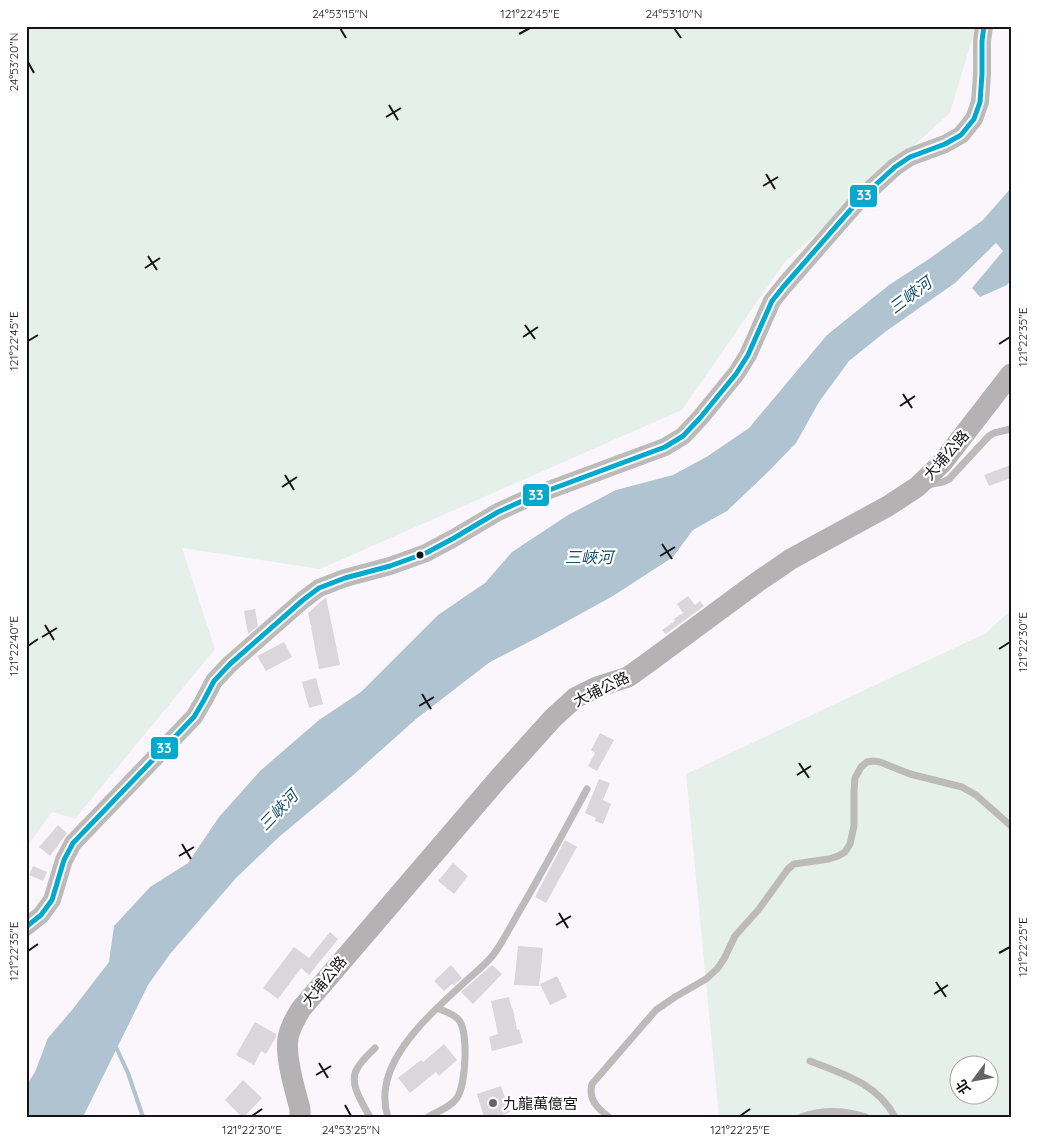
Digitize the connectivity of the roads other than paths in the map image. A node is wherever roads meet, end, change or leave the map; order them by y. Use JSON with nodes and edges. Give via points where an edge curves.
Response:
{"nodes":[{"id":1,"x":984,"y":26,"type":"edge"},
{"id":2,"x":1011,"y":374,"type":"edge"},
{"id":3,"x":1011,"y":429,"type":"edge"},
{"id":4,"x":917,"y":487,"type":"junction"},
{"id":5,"x":587,"y":789,"type":"dead end"},
{"id":6,"x":1011,"y":826,"type":"edge"},
{"id":7,"x":26,"y":927,"type":"edge"},
{"id":8,"x":437,"y":1008,"type":"junction"},
{"id":9,"x":375,"y":1048,"type":"dead end"},
{"id":10,"x":810,"y":1061,"type":"dead end"},
{"id":11,"x":839,"y":1114,"type":"edge"},
{"id":12,"x":300,"y":1117,"type":"edge"},
{"id":13,"x":370,"y":1117,"type":"edge"},
{"id":14,"x":388,"y":1117,"type":"edge"},
{"id":15,"x":428,"y":1117,"type":"edge"},
{"id":16,"x":609,"y":1117,"type":"edge"},
{"id":17,"x":801,"y":1117,"type":"edge"},
{"id":18,"x":866,"y":1117,"type":"edge"},
{"id":19,"x":895,"y":1117,"type":"edge"}],
"edges":[{"from":1,"to":7,"type":"street","via":[[980,102],[974,119],[961,135],[946,144],[894,167],[860,199],[772,302],[736,374],[683,436],[665,447],[533,496],[426,553],[319,588],[230,664],[214,681],[194,717],[73,843],[64,860],[52,900]]},
{"from":2,"to":4,"type":"main road","name":"大埔公路","via":[[942,463]]},
{"from":3,"to":4,"type":"lane","via":[[989,436],[949,479]]},
{"from":4,"to":12,"type":"main road","name":"大埔公路","via":[[791,559],[628,677],[575,698],[553,718],[300,1009],[288,1040],[288,1058]]},
{"from":5,"to":8,"type":"lane","via":[[495,953]]},
{"from":6,"to":16,"type":"lane","via":[[962,787],[910,774],[880,762],[867,762],[855,778],[854,826],[845,852],[830,859],[794,864],[788,869],[759,910],[735,936],[717,969],[664,1004],[646,1021],[592,1084],[592,1098]]},
{"from":8,"to":14,"type":"lane","via":[[399,1051],[391,1068],[384,1098]]},
{"from":8,"to":15,"type":"lane","via":[[452,1014],[463,1027],[464,1068],[456,1099]]},
{"from":9,"to":13,"type":"lane","via":[[355,1071],[354,1079]]},
{"from":10,"to":19,"type":"lane","via":[[857,1080],[874,1091]]},
{"from":11,"to":17,"type":"lane","via":[[827,1110]]},
{"from":11,"to":18,"type":"lane","via":[[854,1113]]}]}
